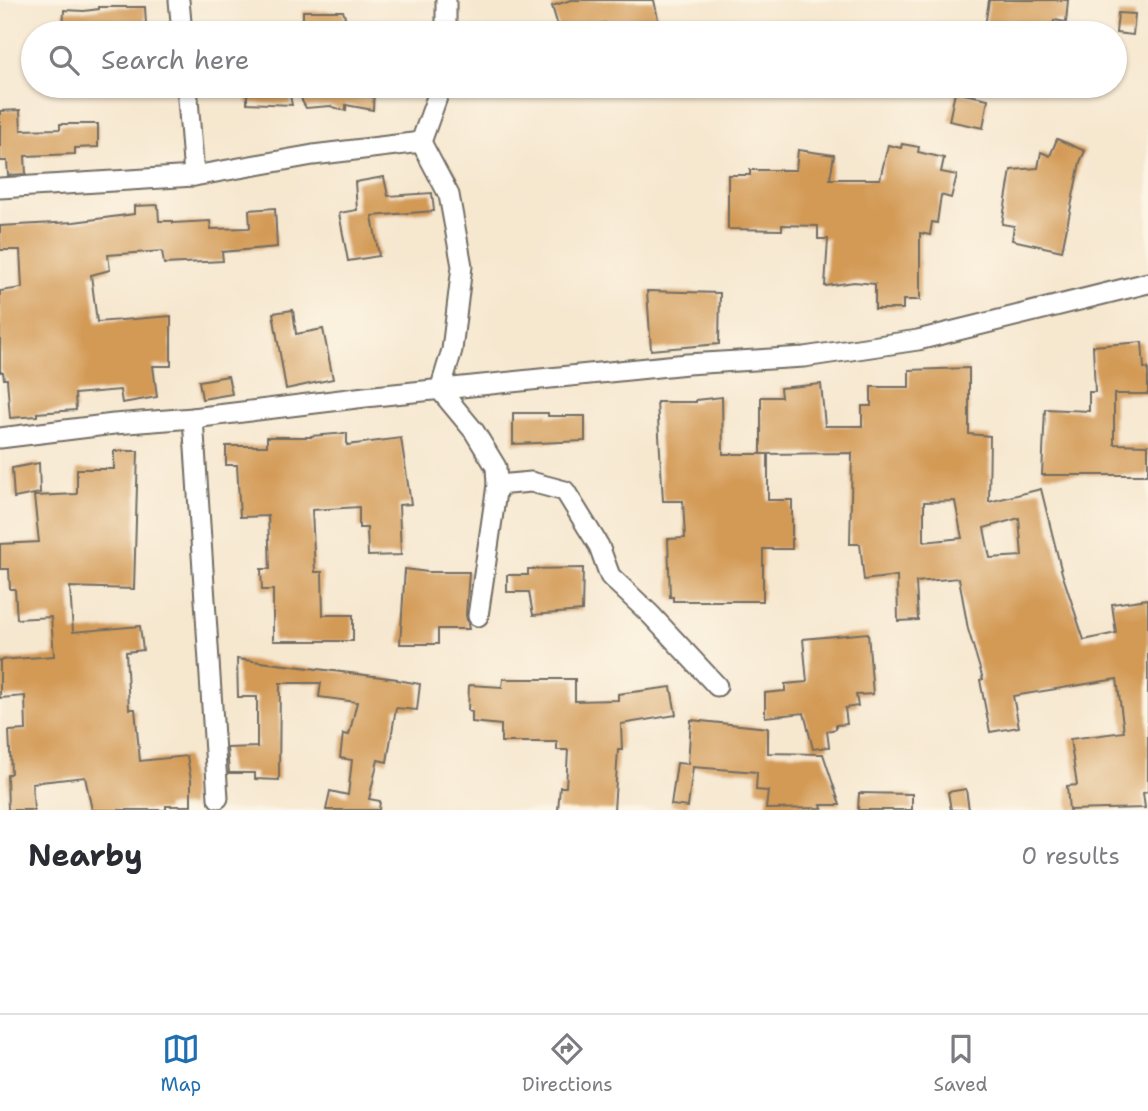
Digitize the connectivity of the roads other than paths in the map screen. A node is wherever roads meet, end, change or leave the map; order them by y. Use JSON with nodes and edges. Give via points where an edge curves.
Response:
{"nodes":[{"id":1,"x":180,"y":0,"type":"edge"},
{"id":2,"x":446,"y":0,"type":"edge"},
{"id":3,"x":181,"y":21,"type":"edge"},
{"id":4,"x":446,"y":21,"type":"edge"},
{"id":5,"x":188,"y":98,"type":"edge"},
{"id":6,"x":437,"y":98,"type":"edge"},
{"id":7,"x":421,"y":142,"type":"junction"},
{"id":8,"x":194,"y":176,"type":"junction"},
{"id":9,"x":0,"y":188,"type":"edge"},
{"id":10,"x":1148,"y":283,"type":"edge"},
{"id":11,"x":440,"y":390,"type":"junction"},
{"id":12,"x":193,"y":418,"type":"junction"},
{"id":13,"x":0,"y":438,"type":"edge"},
{"id":14,"x":497,"y":485,"type":"junction"},
{"id":15,"x":478,"y":616,"type":"dead end"},
{"id":16,"x":717,"y":686,"type":"dead end"},
{"id":17,"x":218,"y":798,"type":"dead end"}],
"edges":[{"from":1,"to":3,"type":"street"},
{"from":2,"to":4,"type":"street"},
{"from":5,"to":8,"type":"street"},
{"from":6,"to":7,"type":"street"},
{"from":7,"to":8,"type":"street"},
{"from":7,"to":11,"type":"street","via":[[449,195],[462,266],[452,350]]},
{"from":8,"to":9,"type":"street"},
{"from":10,"to":11,"type":"street","via":[[918,340],[804,357],[688,364]]},
{"from":11,"to":12,"type":"street"},
{"from":11,"to":14,"type":"street","via":[[496,467]]},
{"from":12,"to":13,"type":"street"},
{"from":12,"to":17,"type":"street"},
{"from":14,"to":15,"type":"street"},
{"from":14,"to":16,"type":"street","via":[[531,482],[565,491],[599,546],[610,576]]}]}
